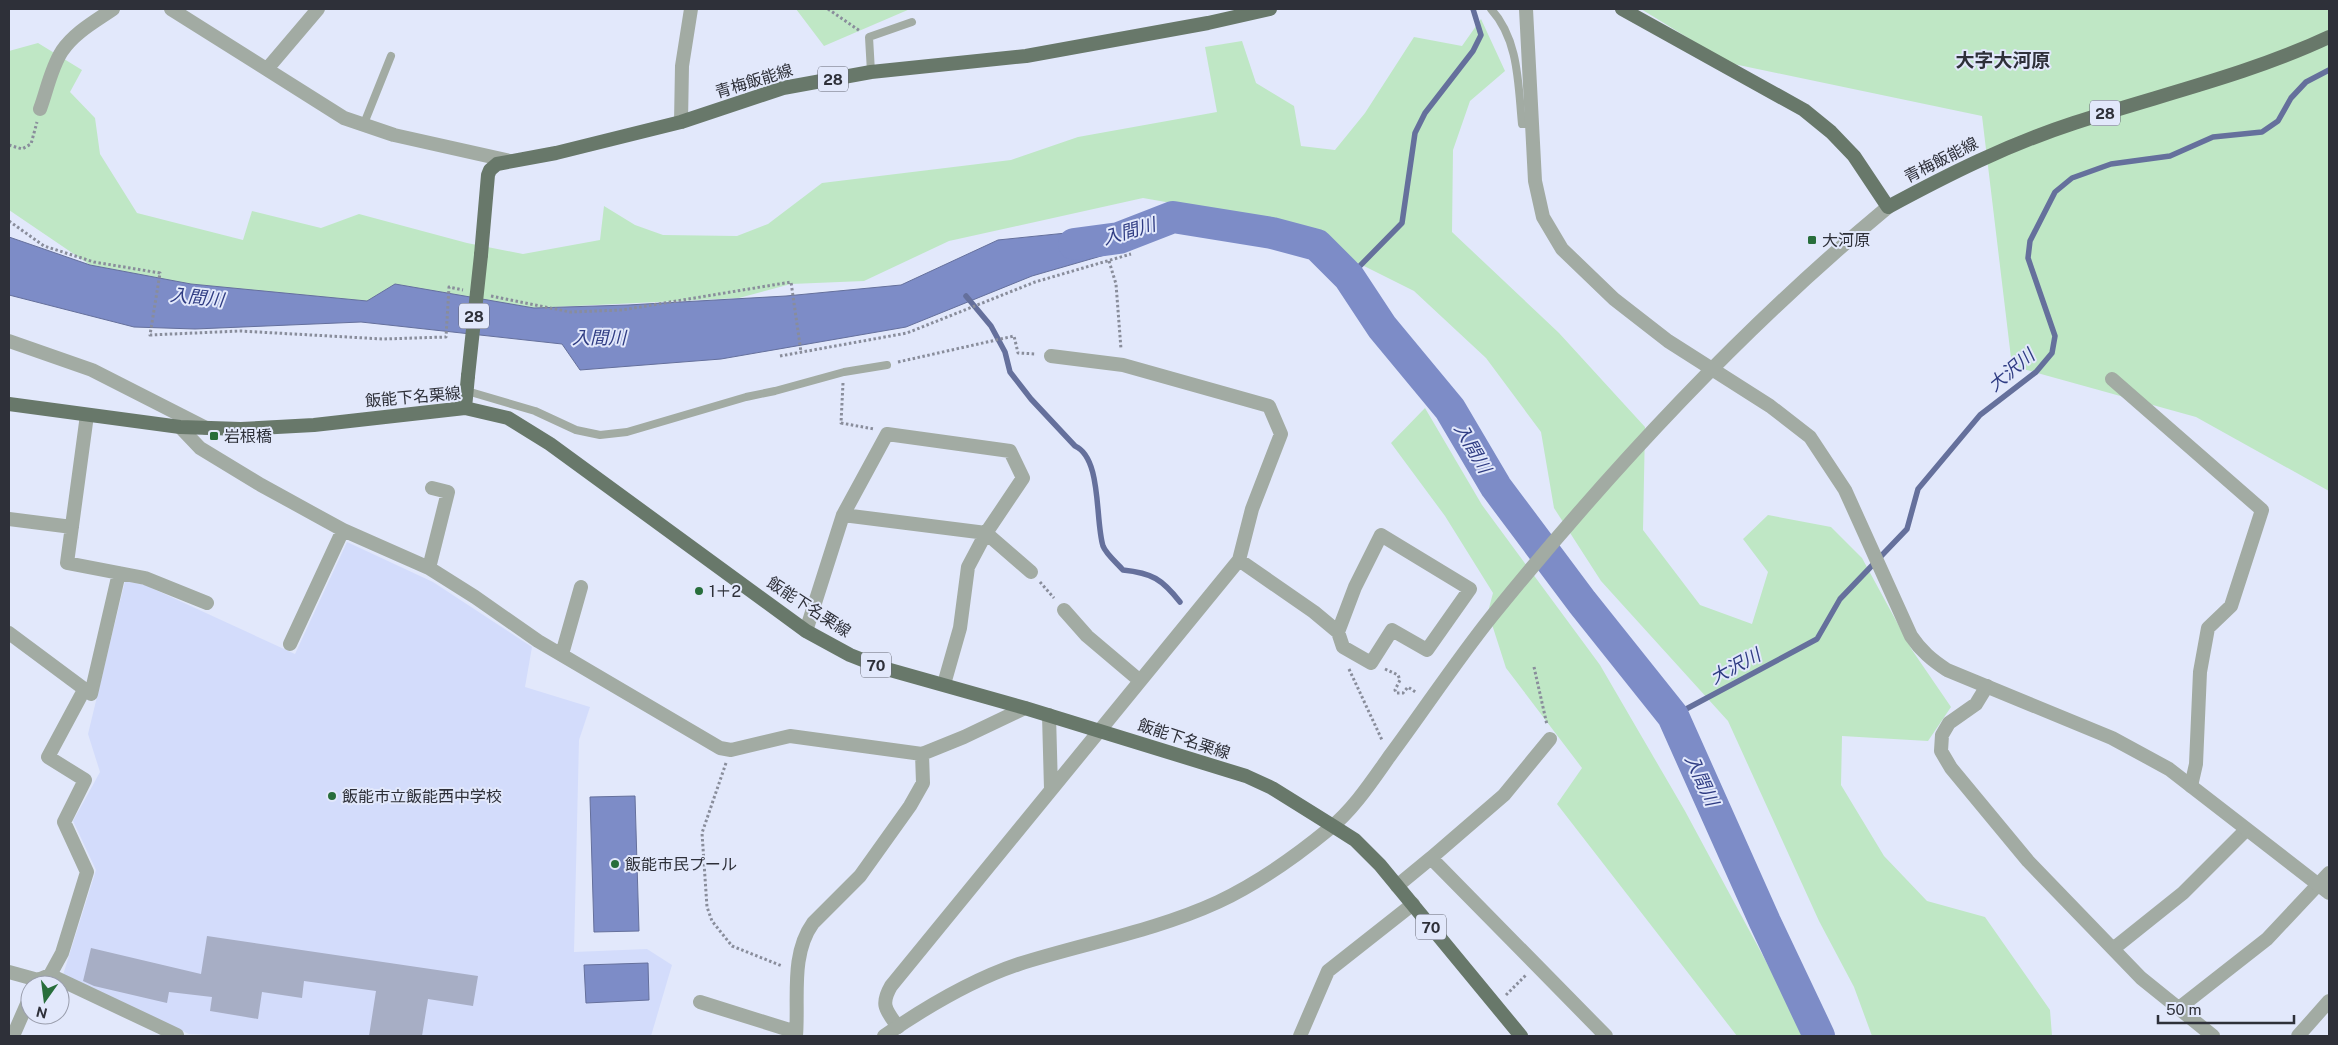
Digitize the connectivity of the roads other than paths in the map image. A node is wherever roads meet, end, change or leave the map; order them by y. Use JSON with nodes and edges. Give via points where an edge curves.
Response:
{"nodes":[{"id":1,"x":114,"y":9,"type":"edge"},
{"id":2,"x":171,"y":9,"type":"edge"},
{"id":3,"x":318,"y":9,"type":"edge"},
{"id":4,"x":691,"y":9,"type":"edge"},
{"id":5,"x":1270,"y":9,"type":"edge"},
{"id":6,"x":1491,"y":9,"type":"edge"},
{"id":7,"x":1526,"y":9,"type":"edge"},
{"id":8,"x":1622,"y":9,"type":"edge"},
{"id":9,"x":912,"y":22,"type":"dead end"},
{"id":10,"x":2329,"y":37,"type":"edge"},
{"id":11,"x":390,"y":56,"type":"dead end"},
{"id":12,"x":267,"y":70,"type":"junction"},
{"id":13,"x":871,"y":72,"type":"junction"},
{"id":14,"x":40,"y":109,"type":"road end"},
{"id":15,"x":681,"y":122,"type":"junction"},
{"id":16,"x":1532,"y":124,"type":"junction"},
{"id":17,"x":363,"y":126,"type":"junction"},
{"id":18,"x":510,"y":161,"type":"junction"},
{"id":19,"x":1888,"y":207,"type":"junction"},
{"id":20,"x":9,"y":341,"type":"edge"},
{"id":21,"x":1052,"y":356,"type":"road end"},
{"id":22,"x":887,"y":364,"type":"road end"},
{"id":23,"x":1710,"y":369,"type":"junction"},
{"id":24,"x":2112,"y":379,"type":"dead end"},
{"id":25,"x":467,"y":391,"type":"junction"},
{"id":26,"x":9,"y":404,"type":"edge"},
{"id":27,"x":466,"y":408,"type":"junction"},
{"id":28,"x":87,"y":415,"type":"junction"},
{"id":29,"x":180,"y":428,"type":"junction"},
{"id":30,"x":206,"y":428,"type":"junction"},
{"id":31,"x":432,"y":488,"type":"dead end"},
{"id":32,"x":843,"y":515,"type":"junction"},
{"id":33,"x":9,"y":519,"type":"edge"},
{"id":34,"x":72,"y":527,"type":"junction"},
{"id":35,"x":343,"y":530,"type":"junction"},
{"id":36,"x":986,"y":533,"type":"junction"},
{"id":37,"x":1239,"y":560,"type":"junction"},
{"id":38,"x":429,"y":568,"type":"junction"},
{"id":39,"x":1031,"y":572,"type":"road end"},
{"id":40,"x":119,"y":573,"type":"junction"},
{"id":41,"x":581,"y":587,"type":"dead end"},
{"id":42,"x":207,"y":603,"type":"dead end"},
{"id":43,"x":1064,"y":610,"type":"road end"},
{"id":44,"x":806,"y":631,"type":"junction"},
{"id":45,"x":1338,"y":632,"type":"junction"},
{"id":46,"x":9,"y":633,"type":"edge"},
{"id":47,"x":290,"y":644,"type":"dead end"},
{"id":48,"x":562,"y":654,"type":"junction"},
{"id":49,"x":1140,"y":680,"type":"junction"},
{"id":50,"x":944,"y":684,"type":"junction"},
{"id":51,"x":1987,"y":686,"type":"junction"},
{"id":52,"x":84,"y":690,"type":"junction"},
{"id":53,"x":1025,"y":708,"type":"junction"},
{"id":54,"x":1048,"y":715,"type":"junction"},
{"id":55,"x":1100,"y":730,"type":"junction"},
{"id":56,"x":1550,"y":739,"type":"road end"},
{"id":57,"x":922,"y":754,"type":"junction"},
{"id":58,"x":2191,"y":786,"type":"junction"},
{"id":59,"x":1051,"y":789,"type":"junction"},
{"id":60,"x":1333,"y":826,"type":"junction"},
{"id":61,"x":2246,"y":830,"type":"junction"},
{"id":62,"x":1431,"y":858,"type":"junction"},
{"id":63,"x":2329,"y":873,"type":"edge"},
{"id":64,"x":1397,"y":886,"type":"junction"},
{"id":65,"x":2324,"y":890,"type":"edge"},
{"id":66,"x":1413,"y":904,"type":"junction"},
{"id":67,"x":2113,"y":949,"type":"junction"},
{"id":68,"x":45,"y":975,"type":"edge"},
{"id":69,"x":70,"y":992,"type":"edge"},
{"id":70,"x":2329,"y":1000,"type":"edge"},
{"id":71,"x":700,"y":1002,"type":"dead end"},
{"id":72,"x":2180,"y":1008,"type":"junction"},
{"id":73,"x":14,"y":1020,"type":"edge"},
{"id":74,"x":898,"y":1027,"type":"junction"},
{"id":75,"x":796,"y":1034,"type":"edge"},
{"id":76,"x":177,"y":1035,"type":"edge"},
{"id":77,"x":13,"y":1036,"type":"edge"},
{"id":78,"x":884,"y":1036,"type":"edge"},
{"id":79,"x":1300,"y":1036,"type":"edge"},
{"id":80,"x":1521,"y":1036,"type":"edge"},
{"id":81,"x":1606,"y":1036,"type":"edge"},
{"id":82,"x":2213,"y":1036,"type":"edge"},
{"id":83,"x":2298,"y":1036,"type":"edge"}],
"edges":[{"from":1,"to":14,"type":"street","via":[[77,34],[62,50]]},
{"from":2,"to":12,"type":"street"},
{"from":3,"to":12,"type":"street"},
{"from":4,"to":15,"type":"street","via":[[682,66]]},
{"from":5,"to":13,"type":"main road","name":"青梅飯能線","number":"28","via":[[1026,56]]},
{"from":6,"to":16,"type":"lane","via":[[1508,34],[1516,67],[1522,124]]},
{"from":7,"to":16,"type":"street"},
{"from":8,"to":19,"type":"main road","via":[[1804,110],[1854,156]]},
{"from":9,"to":13,"type":"lane","via":[[869,37]]},
{"from":10,"to":19,"type":"main road","name":"青梅飯能線","number":"28","via":[[2262,64],[2006,147]]},
{"from":11,"to":17,"type":"lane"},
{"from":12,"to":17,"type":"street","via":[[320,104]]},
{"from":13,"to":15,"type":"main road","name":"青梅飯能線","number":"28","via":[[783,88]]},
{"from":15,"to":18,"type":"main road","name":"青梅飯能線","number":"28"},
{"from":16,"to":23,"type":"street","via":[[1535,181],[1544,217],[1562,249],[1614,299]]},
{"from":17,"to":18,"type":"street"},
{"from":18,"to":25,"type":"main road","name":"青梅飯能線","number":"28","bridge":true,"via":[[496,164],[490,170]]},
{"from":19,"to":23,"type":"street","via":[[1786,296]]},
{"from":20,"to":30,"type":"street","via":[[92,370]]},
{"from":21,"to":37,"type":"street","via":[[1123,365],[1269,406],[1281,434],[1252,509]]},
{"from":22,"to":25,"type":"lane","via":[[746,397],[627,432],[600,435],[576,430],[535,411]]},
{"from":23,"to":51,"type":"street","via":[[1770,406],[1810,437],[1845,490],[1919,649],[1947,670]]},
{"from":23,"to":60,"type":"street","via":[[1635,447],[1489,620],[1390,757]]},
{"from":24,"to":58,"type":"street","via":[[2262,510],[2231,606],[2208,628],[2200,672],[2196,764]]},
{"from":25,"to":27,"type":"main road","name":"青梅飯能線","number":"28"},
{"from":26,"to":28,"type":"main road","name":"飯能下名栗線"},
{"from":27,"to":30,"type":"main road","name":"飯能下名栗線","via":[[314,425]]},
{"from":27,"to":44,"type":"main road","name":"飯能下名栗線","number":"70","via":[[492,413],[524,426]]},
{"from":28,"to":29,"type":"main road","name":"飯能下名栗線"},
{"from":28,"to":34,"type":"street"},
{"from":29,"to":30,"type":"main road","name":"飯能下名栗線"},
{"from":29,"to":35,"type":"street","via":[[200,448]]},
{"from":31,"to":38,"type":"street","via":[[448,492]]},
{"from":32,"to":36,"type":"street"},
{"from":32,"to":36,"type":"street","via":[[887,434],[1010,451],[1023,478]]},
{"from":32,"to":44,"type":"street"},
{"from":33,"to":34,"type":"street"},
{"from":34,"to":40,"type":"street","via":[[67,563]]},
{"from":35,"to":38,"type":"street"},
{"from":35,"to":47,"type":"street"},
{"from":36,"to":39,"type":"street"},
{"from":36,"to":50,"type":"street","via":[[968,567],[960,628]]},
{"from":37,"to":45,"type":"street"},
{"from":37,"to":49,"type":"street"},
{"from":38,"to":48,"type":"street"},
{"from":40,"to":42,"type":"street","via":[[145,578]]},
{"from":40,"to":52,"type":"street","via":[[91,694]]},
{"from":41,"to":48,"type":"street"},
{"from":43,"to":49,"type":"street","via":[[1087,636]]},
{"from":44,"to":50,"type":"main road","name":"飯能下名栗線","number":"70","via":[[850,655],[883,668]]},
{"from":45,"to":45,"type":"street","via":[[1355,587],[1382,536],[1470,589],[1427,650],[1392,630],[1372,662],[1343,647]]},
{"from":46,"to":52,"type":"street"},
{"from":48,"to":57,"type":"street","via":[[720,748],[731,750],[790,736]]},
{"from":49,"to":55,"type":"street"},
{"from":50,"to":53,"type":"main road","name":"飯能下名栗線","number":"70"},
{"from":51,"to":58,"type":"street","via":[[2112,738],[2169,769]]},
{"from":51,"to":67,"type":"street","via":[[1976,704],[1950,723],[1942,735],[1941,751],[1966,789],[2028,861]]},
{"from":52,"to":68,"type":"street","via":[[48,757],[85,780],[64,822],[87,872],[62,953]]},
{"from":53,"to":54,"type":"main road","name":"飯能下名栗線","number":"70"},
{"from":53,"to":57,"type":"street"},
{"from":54,"to":55,"type":"main road","name":"飯能下名栗線","number":"70"},
{"from":54,"to":59,"type":"street"},
{"from":55,"to":59,"type":"street"},
{"from":55,"to":60,"type":"main road","name":"飯能下名栗線","number":"70","via":[[1246,776],[1272,788]]},
{"from":56,"to":62,"type":"street","via":[[1504,795]]},
{"from":57,"to":75,"type":"street","via":[[922,783],[910,806],[860,876],[807,932],[797,971]]},
{"from":58,"to":61,"type":"street"},
{"from":59,"to":74,"type":"street","via":[[892,986],[885,998],[885,1009]]},
{"from":60,"to":64,"type":"main road","name":"飯能下名栗線","number":"70","via":[[1355,840]]},
{"from":60,"to":74,"type":"street","via":[[1281,866],[1218,902],[1157,925],[991,975]]},
{"from":61,"to":65,"type":"street"},
{"from":61,"to":67,"type":"street","via":[[2183,893]]},
{"from":62,"to":64,"type":"street"},
{"from":62,"to":81,"type":"street"},
{"from":63,"to":65,"type":"street"},
{"from":64,"to":66,"type":"main road","name":"飯能下名栗線","number":"70"},
{"from":65,"to":72,"type":"street"},
{"from":66,"to":79,"type":"street","via":[[1328,971]]},
{"from":66,"to":80,"type":"main road","name":"飯能下名栗線","number":"70"},
{"from":67,"to":72,"type":"street","via":[[2142,978]]},
{"from":69,"to":76,"type":"street"},
{"from":70,"to":83,"type":"street"},
{"from":71,"to":75,"type":"street"},
{"from":72,"to":82,"type":"street"},
{"from":73,"to":77,"type":"street"},
{"from":74,"to":78,"type":"street"}]}
